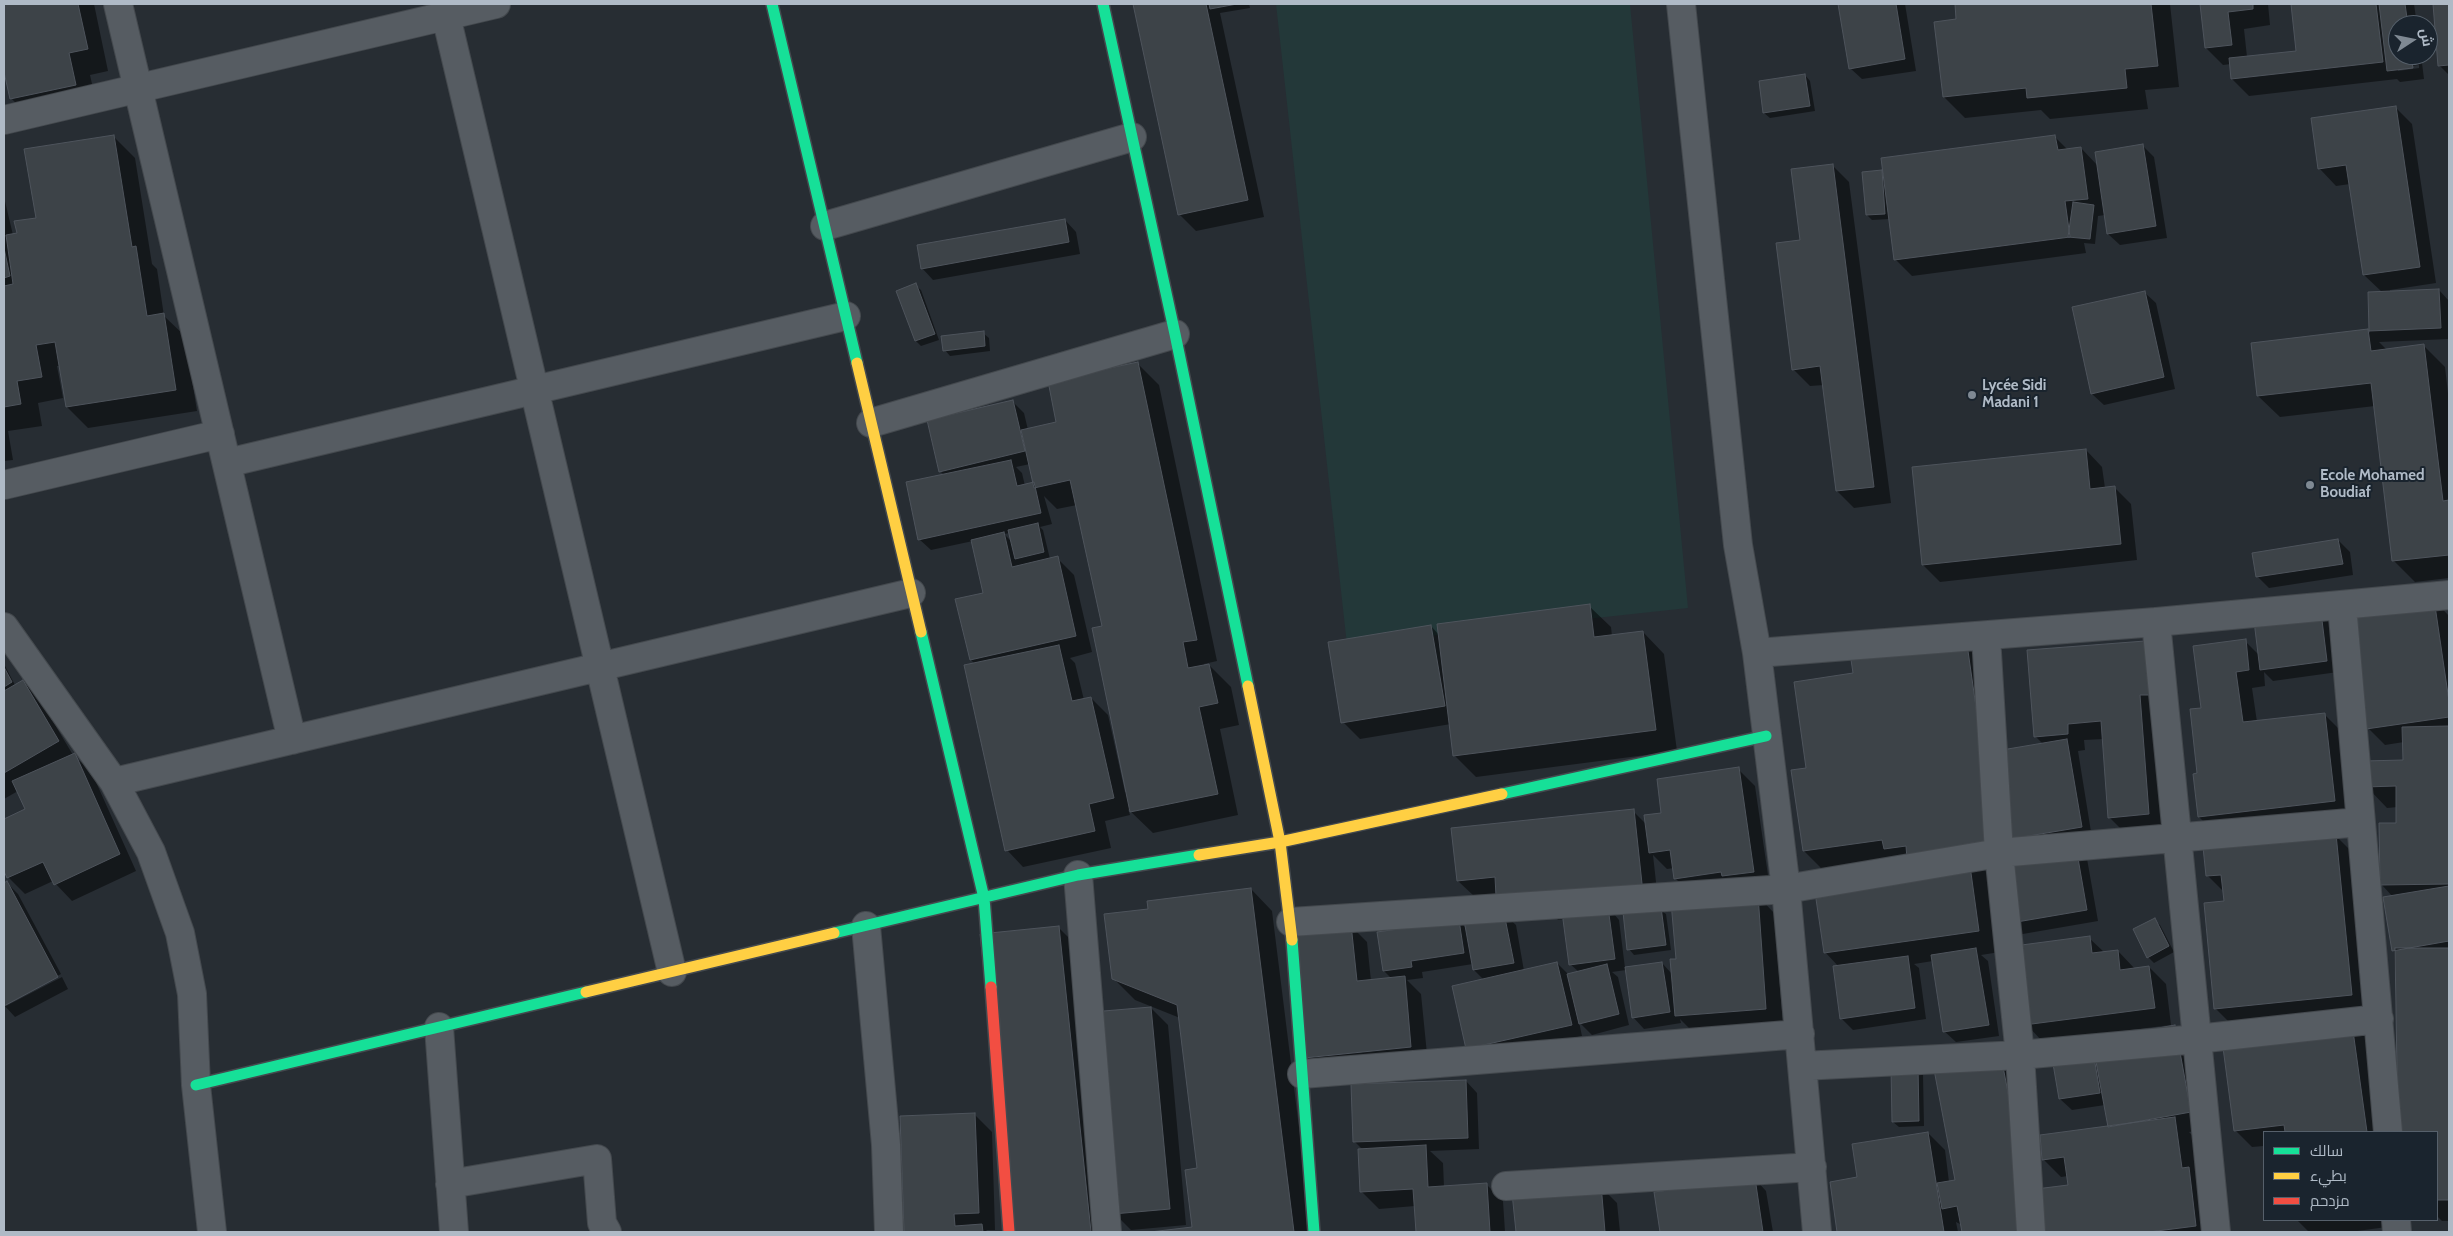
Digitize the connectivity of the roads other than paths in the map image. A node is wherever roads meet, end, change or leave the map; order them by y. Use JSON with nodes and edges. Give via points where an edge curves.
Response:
{"nodes":[{"id":1,"x":118,"y":4,"type":"edge"},
{"id":2,"x":496,"y":4,"type":"edge"},
{"id":3,"x":772,"y":4,"type":"edge"},
{"id":4,"x":1103,"y":4,"type":"edge"},
{"id":5,"x":1681,"y":4,"type":"edge"},
{"id":6,"x":446,"y":16,"type":"junction"},
{"id":7,"x":138,"y":88,"type":"junction"},
{"id":8,"x":4,"y":120,"type":"edge"},
{"id":9,"x":1132,"y":137,"type":"junction"},
{"id":10,"x":825,"y":226,"type":"junction"},
{"id":11,"x":846,"y":316,"type":"junction"},
{"id":12,"x":1175,"y":334,"type":"junction"},
{"id":13,"x":534,"y":390,"type":"junction"},
{"id":14,"x":871,"y":423,"type":"junction"},
{"id":15,"x":220,"y":434,"type":"junction"},
{"id":16,"x":227,"y":463,"type":"junction"},
{"id":17,"x":4,"y":485,"type":"edge"},
{"id":18,"x":911,"y":593,"type":"junction"},
{"id":19,"x":2449,"y":595,"type":"edge"},
{"id":20,"x":2342,"y":605,"type":"junction"},
{"id":21,"x":2156,"y":622,"type":"junction"},
{"id":22,"x":4,"y":627,"type":"edge"},
{"id":23,"x":1986,"y":636,"type":"junction"},
{"id":24,"x":1756,"y":653,"type":"junction"},
{"id":25,"x":600,"y":666,"type":"junction"},
{"id":26,"x":1766,"y":736,"type":"junction"},
{"id":27,"x":292,"y":740,"type":"junction"},
{"id":28,"x":114,"y":782,"type":"junction"},
{"id":29,"x":2361,"y":822,"type":"junction"},
{"id":30,"x":2178,"y":838,"type":"junction"},
{"id":31,"x":1280,"y":842,"type":"junction"},
{"id":32,"x":1999,"y":853,"type":"junction"},
{"id":33,"x":1078,"y":875,"type":"junction"},
{"id":34,"x":1786,"y":888,"type":"junction"},
{"id":35,"x":984,"y":898,"type":"junction"},
{"id":36,"x":1291,"y":922,"type":"junction"},
{"id":37,"x":866,"y":926,"type":"junction"},
{"id":38,"x":672,"y":972,"type":"junction"},
{"id":39,"x":2379,"y":1019,"type":"junction"},
{"id":40,"x":439,"y":1027,"type":"junction"},
{"id":41,"x":1800,"y":1034,"type":"junction"},
{"id":42,"x":2197,"y":1039,"type":"junction"},
{"id":43,"x":2020,"y":1055,"type":"junction"},
{"id":44,"x":1802,"y":1066,"type":"junction"},
{"id":45,"x":1302,"y":1074,"type":"junction"},
{"id":46,"x":196,"y":1085,"type":"junction"},
{"id":47,"x":2388,"y":1131,"type":"edge"},
{"id":48,"x":1812,"y":1167,"type":"junction"},
{"id":49,"x":450,"y":1184,"type":"junction"},
{"id":50,"x":1506,"y":1186,"type":"dead end"},
{"id":51,"x":212,"y":1232,"type":"edge"},
{"id":52,"x":454,"y":1232,"type":"edge"},
{"id":53,"x":607,"y":1232,"type":"edge"},
{"id":54,"x":889,"y":1232,"type":"edge"},
{"id":55,"x":1009,"y":1232,"type":"edge"},
{"id":56,"x":1107,"y":1232,"type":"edge"},
{"id":57,"x":1314,"y":1232,"type":"edge"},
{"id":58,"x":1818,"y":1232,"type":"edge"},
{"id":59,"x":2031,"y":1232,"type":"edge"},
{"id":60,"x":2216,"y":1232,"type":"edge"}],
"edges":[{"from":1,"to":7,"type":"street"},
{"from":2,"to":6,"type":"street"},
{"from":3,"to":10,"type":"street"},
{"from":4,"to":9,"type":"street"},
{"from":5,"to":24,"type":"street","via":[[1738,545]]},
{"from":6,"to":7,"type":"street"},
{"from":6,"to":13,"type":"street"},
{"from":7,"to":8,"type":"street"},
{"from":7,"to":15,"type":"street"},
{"from":9,"to":10,"type":"street"},
{"from":9,"to":12,"type":"street"},
{"from":10,"to":11,"type":"street"},
{"from":11,"to":13,"type":"street"},
{"from":11,"to":14,"type":"street"},
{"from":12,"to":14,"type":"street"},
{"from":12,"to":31,"type":"street"},
{"from":13,"to":16,"type":"street"},
{"from":13,"to":25,"type":"street"},
{"from":14,"to":18,"type":"street"},
{"from":15,"to":16,"type":"street"},
{"from":15,"to":17,"type":"street"},
{"from":16,"to":27,"type":"street"},
{"from":18,"to":25,"type":"street"},
{"from":18,"to":35,"type":"street"},
{"from":19,"to":20,"type":"street"},
{"from":20,"to":21,"type":"street"},
{"from":20,"to":29,"type":"street"},
{"from":21,"to":23,"type":"street"},
{"from":21,"to":30,"type":"street"},
{"from":22,"to":28,"type":"street"},
{"from":23,"to":24,"type":"street"},
{"from":23,"to":32,"type":"street"},
{"from":24,"to":26,"type":"street"},
{"from":25,"to":27,"type":"street"},
{"from":25,"to":38,"type":"street"},
{"from":26,"to":31,"type":"street"},
{"from":26,"to":34,"type":"street"},
{"from":27,"to":28,"type":"street"},
{"from":28,"to":46,"type":"street","via":[[151,852],[180,933],[192,994]]},
{"from":29,"to":30,"type":"street"},
{"from":29,"to":39,"type":"street"},
{"from":30,"to":32,"type":"street"},
{"from":30,"to":42,"type":"street"},
{"from":31,"to":33,"type":"street"},
{"from":31,"to":36,"type":"street"},
{"from":32,"to":34,"type":"street"},
{"from":32,"to":43,"type":"street"},
{"from":33,"to":35,"type":"street"},
{"from":33,"to":56,"type":"street"},
{"from":34,"to":36,"type":"street"},
{"from":34,"to":41,"type":"street"},
{"from":35,"to":37,"type":"street"},
{"from":35,"to":55,"type":"street"},
{"from":36,"to":45,"type":"street"},
{"from":37,"to":38,"type":"street"},
{"from":37,"to":54,"type":"street","via":[[886,1145]]},
{"from":38,"to":40,"type":"street"},
{"from":39,"to":42,"type":"street"},
{"from":39,"to":47,"type":"street"},
{"from":40,"to":46,"type":"street"},
{"from":40,"to":49,"type":"street"},
{"from":41,"to":44,"type":"street"},
{"from":41,"to":45,"type":"street"},
{"from":42,"to":43,"type":"street"},
{"from":42,"to":60,"type":"street"},
{"from":43,"to":44,"type":"street"},
{"from":43,"to":59,"type":"street"},
{"from":44,"to":48,"type":"street"},
{"from":45,"to":57,"type":"street"},
{"from":46,"to":51,"type":"street"},
{"from":48,"to":50,"type":"street"},
{"from":48,"to":58,"type":"street"},
{"from":49,"to":52,"type":"street"},
{"from":49,"to":53,"type":"street","via":[[597,1159],[602,1223]]}]}
